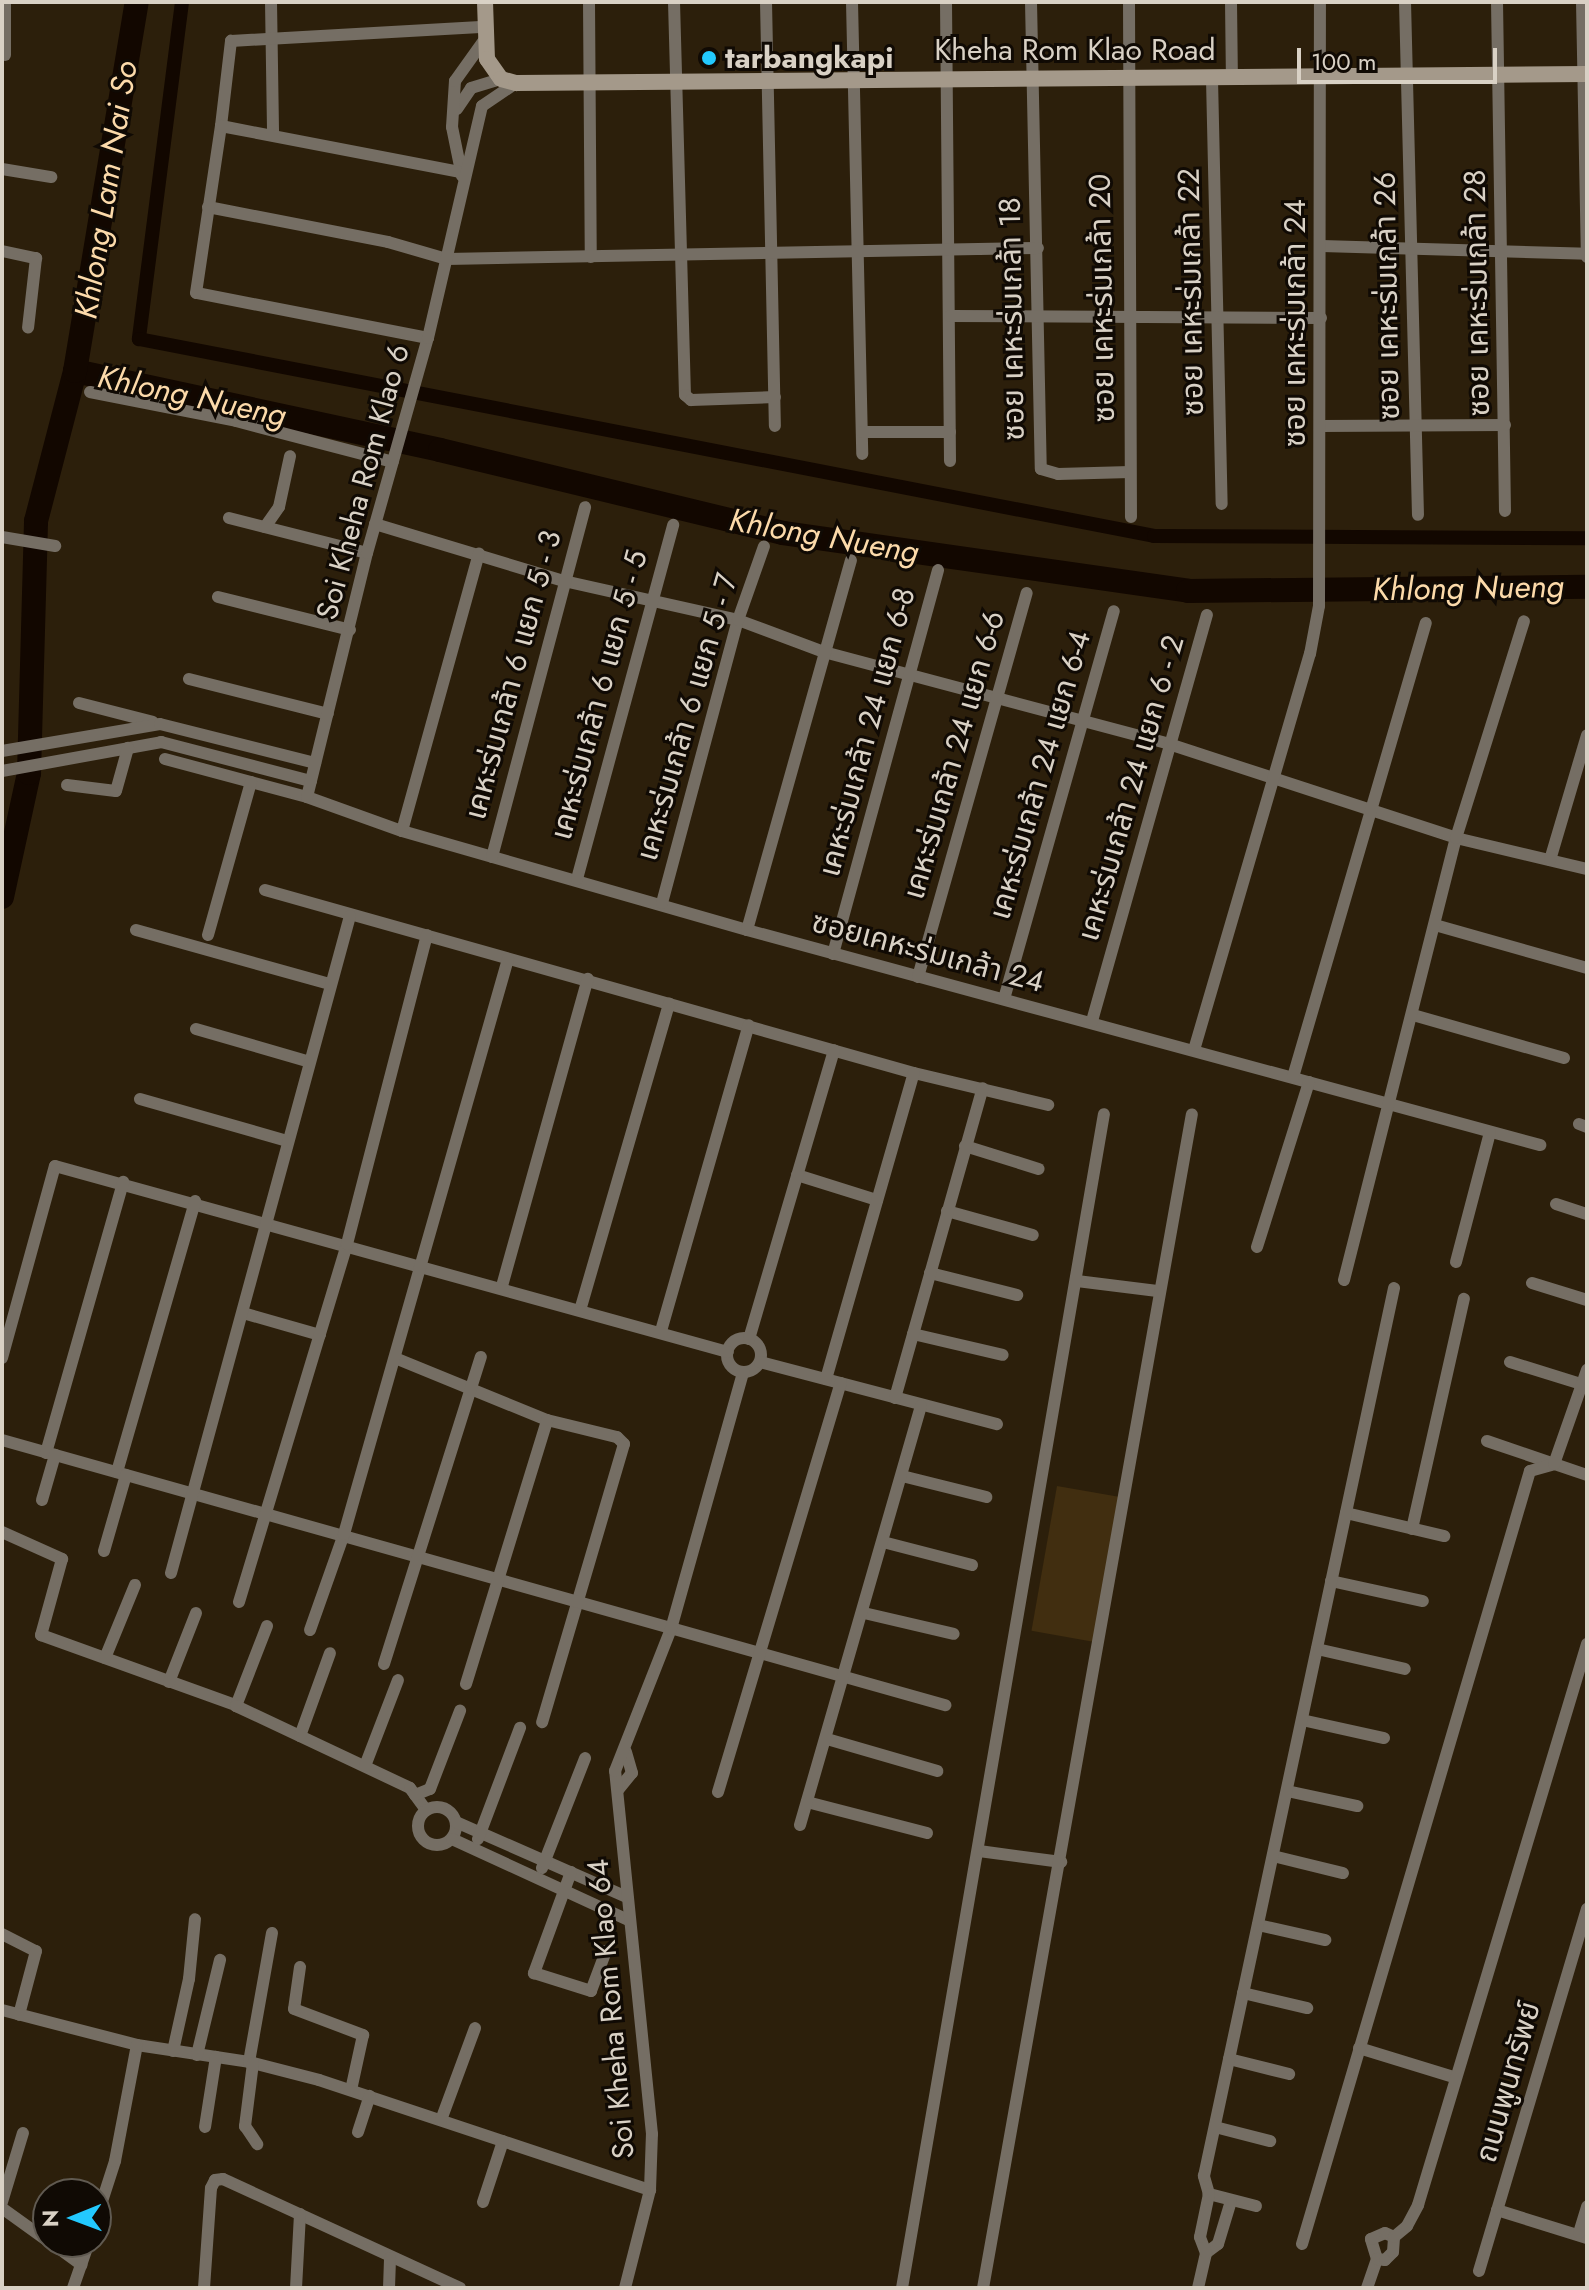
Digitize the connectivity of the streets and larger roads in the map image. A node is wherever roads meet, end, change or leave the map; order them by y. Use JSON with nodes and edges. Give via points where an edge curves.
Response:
{"nodes":[{"id":1,"x":5,"y":2,"type":"edge"},
{"id":2,"x":271,"y":2,"type":"edge"},
{"id":3,"x":485,"y":2,"type":"edge"},
{"id":4,"x":589,"y":2,"type":"edge"},
{"id":5,"x":674,"y":2,"type":"edge"},
{"id":6,"x":766,"y":2,"type":"edge"},
{"id":7,"x":852,"y":2,"type":"edge"},
{"id":8,"x":946,"y":2,"type":"edge"},
{"id":9,"x":1031,"y":2,"type":"edge"},
{"id":10,"x":1129,"y":2,"type":"edge"},
{"id":11,"x":1231,"y":2,"type":"edge"},
{"id":12,"x":1320,"y":2,"type":"edge"},
{"id":13,"x":1405,"y":2,"type":"edge"},
{"id":14,"x":1497,"y":2,"type":"edge"},
{"id":15,"x":1582,"y":2,"type":"edge"},
{"id":16,"x":485,"y":33,"type":"junction"},
{"id":17,"x":273,"y":36,"type":"junction"},
{"id":18,"x":5,"y":55,"type":"dead end"},
{"id":19,"x":1502,"y":73,"type":"junction"},
{"id":20,"x":1585,"y":74,"type":"edge"},
{"id":21,"x":1410,"y":75,"type":"junction"},
{"id":22,"x":947,"y":77,"type":"junction"},
{"id":23,"x":1320,"y":77,"type":"junction"},
{"id":24,"x":1029,"y":79,"type":"junction"},
{"id":25,"x":1128,"y":79,"type":"junction"},
{"id":26,"x":1212,"y":79,"type":"junction"},
{"id":27,"x":1232,"y":79,"type":"junction"},
{"id":28,"x":509,"y":81,"type":"junction"},
{"id":29,"x":851,"y":81,"type":"junction"},
{"id":30,"x":764,"y":82,"type":"junction"},
{"id":31,"x":590,"y":83,"type":"junction"},
{"id":32,"x":674,"y":83,"type":"junction"},
{"id":33,"x":221,"y":126,"type":"junction"},
{"id":34,"x":452,"y":127,"type":"junction"},
{"id":35,"x":273,"y":134,"type":"junction"},
{"id":36,"x":2,"y":169,"type":"edge"},
{"id":37,"x":462,"y":175,"type":"junction"},
{"id":38,"x":51,"y":177,"type":"dead end"},
{"id":39,"x":208,"y":207,"type":"junction"},
{"id":40,"x":1322,"y":246,"type":"junction"},
{"id":41,"x":1038,"y":248,"type":"junction"},
{"id":42,"x":1412,"y":248,"type":"junction"},
{"id":43,"x":949,"y":250,"type":"junction"},
{"id":44,"x":2,"y":251,"type":"edge"},
{"id":45,"x":1502,"y":251,"type":"junction"},
{"id":46,"x":860,"y":252,"type":"junction"},
{"id":47,"x":682,"y":254,"type":"junction"},
{"id":48,"x":771,"y":254,"type":"junction"},
{"id":49,"x":1587,"y":256,"type":"edge"},
{"id":50,"x":591,"y":257,"type":"junction"},
{"id":51,"x":447,"y":259,"type":"junction"},
{"id":52,"x":950,"y":316,"type":"junction"},
{"id":53,"x":1129,"y":317,"type":"junction"},
{"id":54,"x":1219,"y":317,"type":"junction"},
{"id":55,"x":1040,"y":318,"type":"junction"},
{"id":56,"x":1321,"y":318,"type":"junction"},
{"id":57,"x":28,"y":328,"type":"dead end"},
{"id":58,"x":428,"y":338,"type":"junction"},
{"id":59,"x":90,"y":392,"type":"dead end"},
{"id":60,"x":775,"y":397,"type":"junction"},
{"id":61,"x":1416,"y":425,"type":"junction"},
{"id":62,"x":1505,"y":425,"type":"junction"},
{"id":63,"x":775,"y":426,"type":"dead end"},
{"id":64,"x":1321,"y":426,"type":"junction"},
{"id":65,"x":862,"y":432,"type":"junction"},
{"id":66,"x":950,"y":432,"type":"junction"},
{"id":67,"x":862,"y":454,"type":"dead end"},
{"id":68,"x":290,"y":456,"type":"dead end"},
{"id":69,"x":394,"y":457,"type":"junction"},
{"id":70,"x":950,"y":461,"type":"dead end"},
{"id":71,"x":1130,"y":472,"type":"junction"},
{"id":72,"x":1222,"y":504,"type":"dead end"},
{"id":73,"x":585,"y":507,"type":"dead end"},
{"id":74,"x":1505,"y":511,"type":"dead end"},
{"id":75,"x":1418,"y":515,"type":"dead end"},
{"id":76,"x":1131,"y":517,"type":"dead end"},
{"id":77,"x":229,"y":518,"type":"dead end"},
{"id":78,"x":375,"y":524,"type":"junction"},
{"id":79,"x":673,"y":525,"type":"dead end"},
{"id":80,"x":265,"y":527,"type":"junction"},
{"id":81,"x":2,"y":537,"type":"edge"},
{"id":82,"x":55,"y":546,"type":"dead end"},
{"id":83,"x":764,"y":546,"type":"dead end"},
{"id":84,"x":367,"y":553,"type":"junction"},
{"id":85,"x":479,"y":554,"type":"junction"},
{"id":86,"x":851,"y":560,"type":"dead end"},
{"id":87,"x":938,"y":570,"type":"dead end"},
{"id":88,"x":564,"y":581,"type":"junction"},
{"id":89,"x":1027,"y":593,"type":"dead end"},
{"id":90,"x":218,"y":597,"type":"dead end"},
{"id":91,"x":649,"y":603,"type":"junction"},
{"id":92,"x":1114,"y":611,"type":"dead end"},
{"id":93,"x":1207,"y":615,"type":"dead end"},
{"id":94,"x":738,"y":620,"type":"junction"},
{"id":95,"x":1524,"y":621,"type":"dead end"},
{"id":96,"x":1426,"y":623,"type":"dead end"},
{"id":97,"x":350,"y":630,"type":"junction"},
{"id":98,"x":824,"y":652,"type":"junction"},
{"id":99,"x":910,"y":672,"type":"junction"},
{"id":100,"x":189,"y":679,"type":"dead end"},
{"id":101,"x":996,"y":698,"type":"junction"},
{"id":102,"x":79,"y":703,"type":"dead end"},
{"id":103,"x":328,"y":714,"type":"junction"},
{"id":104,"x":1082,"y":720,"type":"junction"},
{"id":105,"x":160,"y":724,"type":"junction"},
{"id":106,"x":140,"y":727,"type":"junction"},
{"id":107,"x":1587,"y":735,"type":"edge"},
{"id":108,"x":1169,"y":744,"type":"junction"},
{"id":109,"x":144,"y":745,"type":"junction"},
{"id":110,"x":128,"y":748,"type":"junction"},
{"id":111,"x":5,"y":750,"type":"edge"},
{"id":112,"x":165,"y":759,"type":"dead end"},
{"id":113,"x":315,"y":763,"type":"junction"},
{"id":114,"x":6,"y":770,"type":"edge"},
{"id":115,"x":1273,"y":778,"type":"junction"},
{"id":116,"x":311,"y":781,"type":"junction"},
{"id":117,"x":251,"y":782,"type":"junction"},
{"id":118,"x":67,"y":785,"type":"dead end"},
{"id":119,"x":307,"y":797,"type":"junction"},
{"id":120,"x":1370,"y":807,"type":"junction"},
{"id":121,"x":402,"y":831,"type":"junction"},
{"id":122,"x":1456,"y":838,"type":"junction"},
{"id":123,"x":492,"y":857,"type":"junction"},
{"id":124,"x":1550,"y":860,"type":"junction"},
{"id":125,"x":1587,"y":869,"type":"edge"},
{"id":126,"x":577,"y":879,"type":"junction"},
{"id":127,"x":265,"y":890,"type":"dead end"},
{"id":128,"x":662,"y":903,"type":"junction"},
{"id":129,"x":350,"y":916,"type":"junction"},
{"id":130,"x":1435,"y":925,"type":"junction"},
{"id":131,"x":136,"y":930,"type":"dead end"},
{"id":132,"x":747,"y":930,"type":"junction"},
{"id":133,"x":208,"y":935,"type":"dead end"},
{"id":134,"x":427,"y":935,"type":"junction"},
{"id":135,"x":833,"y":954,"type":"junction"},
{"id":136,"x":508,"y":959,"type":"junction"},
{"id":137,"x":1587,"y":968,"type":"edge"},
{"id":138,"x":918,"y":977,"type":"junction"},
{"id":139,"x":588,"y":979,"type":"junction"},
{"id":140,"x":330,"y":984,"type":"junction"},
{"id":141,"x":1004,"y":999,"type":"junction"},
{"id":142,"x":669,"y":1004,"type":"junction"},
{"id":143,"x":1413,"y":1015,"type":"junction"},
{"id":144,"x":1092,"y":1021,"type":"junction"},
{"id":145,"x":749,"y":1025,"type":"junction"},
{"id":146,"x":196,"y":1029,"type":"dead end"},
{"id":147,"x":834,"y":1050,"type":"junction"},
{"id":148,"x":1194,"y":1050,"type":"junction"},
{"id":149,"x":1564,"y":1058,"type":"dead end"},
{"id":150,"x":307,"y":1061,"type":"junction"},
{"id":151,"x":914,"y":1073,"type":"junction"},
{"id":152,"x":1293,"y":1077,"type":"junction"},
{"id":153,"x":1309,"y":1082,"type":"junction"},
{"id":154,"x":983,"y":1088,"type":"junction"},
{"id":155,"x":140,"y":1099,"type":"dead end"},
{"id":156,"x":1048,"y":1105,"type":"dead end"},
{"id":157,"x":1390,"y":1106,"type":"junction"},
{"id":158,"x":1104,"y":1114,"type":"dead end"},
{"id":159,"x":1192,"y":1114,"type":"dead end"},
{"id":160,"x":1490,"y":1132,"type":"junction"},
{"id":161,"x":287,"y":1141,"type":"junction"},
{"id":162,"x":1540,"y":1145,"type":"dead end"},
{"id":163,"x":965,"y":1146,"type":"junction"},
{"id":164,"x":1039,"y":1169,"type":"dead end"},
{"id":165,"x":797,"y":1175,"type":"junction"},
{"id":166,"x":123,"y":1182,"type":"junction"},
{"id":167,"x":877,"y":1200,"type":"junction"},
{"id":168,"x":195,"y":1201,"type":"junction"},
{"id":169,"x":1556,"y":1204,"type":"dead end"},
{"id":170,"x":947,"y":1211,"type":"junction"},
{"id":171,"x":1587,"y":1214,"type":"edge"},
{"id":172,"x":268,"y":1222,"type":"junction"},
{"id":173,"x":1033,"y":1235,"type":"dead end"},
{"id":174,"x":347,"y":1244,"type":"junction"},
{"id":175,"x":1257,"y":1247,"type":"dead end"},
{"id":176,"x":1456,"y":1262,"type":"dead end"},
{"id":177,"x":422,"y":1265,"type":"junction"},
{"id":178,"x":930,"y":1273,"type":"junction"},
{"id":179,"x":1344,"y":1280,"type":"dead end"},
{"id":180,"x":1077,"y":1281,"type":"junction"},
{"id":181,"x":1532,"y":1283,"type":"dead end"},
{"id":182,"x":502,"y":1286,"type":"junction"},
{"id":183,"x":1394,"y":1288,"type":"dead end"},
{"id":184,"x":1157,"y":1291,"type":"junction"},
{"id":185,"x":1017,"y":1295,"type":"dead end"},
{"id":186,"x":1464,"y":1299,"type":"dead end"},
{"id":187,"x":1587,"y":1300,"type":"edge"},
{"id":188,"x":581,"y":1307,"type":"junction"},
{"id":189,"x":243,"y":1313,"type":"junction"},
{"id":190,"x":661,"y":1331,"type":"junction"},
{"id":191,"x":913,"y":1334,"type":"junction"},
{"id":192,"x":320,"y":1335,"type":"junction"},
{"id":193,"x":749,"y":1339,"type":"junction"},
{"id":194,"x":728,"y":1352,"type":"junction"},
{"id":195,"x":1003,"y":1355,"type":"dead end"},
{"id":196,"x":481,"y":1357,"type":"dead end"},
{"id":197,"x":2,"y":1358,"type":"edge"},
{"id":198,"x":395,"y":1358,"type":"junction"},
{"id":199,"x":760,"y":1362,"type":"junction"},
{"id":200,"x":1510,"y":1362,"type":"dead end"},
{"id":201,"x":1587,"y":1370,"type":"edge"},
{"id":202,"x":743,"y":1372,"type":"junction"},
{"id":203,"x":826,"y":1379,"type":"junction"},
{"id":204,"x":841,"y":1383,"type":"junction"},
{"id":205,"x":1581,"y":1384,"type":"junction"},
{"id":206,"x":471,"y":1388,"type":"junction"},
{"id":207,"x":895,"y":1398,"type":"junction"},
{"id":208,"x":921,"y":1406,"type":"junction"},
{"id":209,"x":547,"y":1420,"type":"junction"},
{"id":210,"x":997,"y":1424,"type":"dead end"},
{"id":211,"x":2,"y":1440,"type":"edge"},
{"id":212,"x":1487,"y":1441,"type":"dead end"},
{"id":213,"x":50,"y":1454,"type":"junction"},
{"id":214,"x":1554,"y":1464,"type":"junction"},
{"id":215,"x":121,"y":1474,"type":"junction"},
{"id":216,"x":1587,"y":1475,"type":"edge"},
{"id":217,"x":902,"y":1476,"type":"junction"},
{"id":218,"x":193,"y":1494,"type":"junction"},
{"id":219,"x":986,"y":1497,"type":"dead end"},
{"id":220,"x":42,"y":1500,"type":"dead end"},
{"id":221,"x":266,"y":1513,"type":"junction"},
{"id":222,"x":1346,"y":1513,"type":"junction"},
{"id":223,"x":1412,"y":1529,"type":"junction"},
{"id":224,"x":2,"y":1532,"type":"edge"},
{"id":225,"x":344,"y":1534,"type":"junction"},
{"id":226,"x":1444,"y":1536,"type":"dead end"},
{"id":227,"x":883,"y":1542,"type":"junction"},
{"id":228,"x":104,"y":1551,"type":"dead end"},
{"id":229,"x":421,"y":1556,"type":"junction"},
{"id":230,"x":972,"y":1565,"type":"dead end"},
{"id":231,"x":171,"y":1573,"type":"dead end"},
{"id":232,"x":500,"y":1579,"type":"junction"},
{"id":233,"x":1331,"y":1581,"type":"junction"},
{"id":234,"x":135,"y":1585,"type":"dead end"},
{"id":235,"x":1423,"y":1601,"type":"dead end"},
{"id":236,"x":239,"y":1602,"type":"dead end"},
{"id":237,"x":581,"y":1603,"type":"junction"},
{"id":238,"x":196,"y":1613,"type":"dead end"},
{"id":239,"x":864,"y":1613,"type":"junction"},
{"id":240,"x":267,"y":1626,"type":"dead end"},
{"id":241,"x":671,"y":1629,"type":"junction"},
{"id":242,"x":310,"y":1630,"type":"dead end"},
{"id":243,"x":954,"y":1634,"type":"dead end"},
{"id":244,"x":1587,"y":1644,"type":"edge"},
{"id":245,"x":1317,"y":1649,"type":"junction"},
{"id":246,"x":761,"y":1652,"type":"junction"},
{"id":247,"x":330,"y":1653,"type":"dead end"},
{"id":248,"x":105,"y":1658,"type":"junction"},
{"id":249,"x":384,"y":1664,"type":"dead end"},
{"id":250,"x":1405,"y":1669,"type":"dead end"},
{"id":251,"x":398,"y":1680,"type":"dead end"},
{"id":252,"x":844,"y":1680,"type":"junction"},
{"id":253,"x":169,"y":1682,"type":"junction"},
{"id":254,"x":466,"y":1684,"type":"dead end"},
{"id":255,"x":945,"y":1705,"type":"dead end"},
{"id":256,"x":238,"y":1706,"type":"junction"},
{"id":257,"x":460,"y":1711,"type":"dead end"},
{"id":258,"x":1302,"y":1720,"type":"junction"},
{"id":259,"x":542,"y":1722,"type":"dead end"},
{"id":260,"x":520,"y":1728,"type":"dead end"},
{"id":261,"x":300,"y":1736,"type":"junction"},
{"id":262,"x":1384,"y":1738,"type":"dead end"},
{"id":263,"x":827,"y":1739,"type":"junction"},
{"id":264,"x":626,"y":1752,"type":"junction"},
{"id":265,"x":585,"y":1758,"type":"dead end"},
{"id":266,"x":365,"y":1766,"type":"junction"},
{"id":267,"x":937,"y":1771,"type":"dead end"},
{"id":268,"x":618,"y":1790,"type":"junction"},
{"id":269,"x":1287,"y":1791,"type":"junction"},
{"id":270,"x":718,"y":1792,"type":"dead end"},
{"id":271,"x":415,"y":1795,"type":"junction"},
{"id":272,"x":807,"y":1802,"type":"junction"},
{"id":273,"x":1357,"y":1806,"type":"dead end"},
{"id":274,"x":426,"y":1810,"type":"junction"},
{"id":275,"x":456,"y":1822,"type":"junction"},
{"id":276,"x":800,"y":1825,"type":"dead end"},
{"id":277,"x":480,"y":1832,"type":"junction"},
{"id":278,"x":927,"y":1833,"type":"dead end"},
{"id":279,"x":452,"y":1839,"type":"junction"},
{"id":280,"x":474,"y":1849,"type":"junction"},
{"id":281,"x":979,"y":1851,"type":"junction"},
{"id":282,"x":1273,"y":1856,"type":"junction"},
{"id":283,"x":545,"y":1861,"type":"junction"},
{"id":284,"x":1061,"y":1862,"type":"junction"},
{"id":285,"x":571,"y":1872,"type":"junction"},
{"id":286,"x":1343,"y":1873,"type":"dead end"},
{"id":287,"x":538,"y":1878,"type":"junction"},
{"id":288,"x":564,"y":1891,"type":"junction"},
{"id":289,"x":627,"y":1897,"type":"junction"},
{"id":290,"x":1587,"y":1909,"type":"edge"},
{"id":291,"x":195,"y":1919,"type":"dead end"},
{"id":292,"x":630,"y":1921,"type":"junction"},
{"id":293,"x":1258,"y":1925,"type":"junction"},
{"id":294,"x":272,"y":1933,"type":"dead end"},
{"id":295,"x":2,"y":1934,"type":"edge"},
{"id":296,"x":1325,"y":1940,"type":"dead end"},
{"id":297,"x":606,"y":1951,"type":"dead end"},
{"id":298,"x":220,"y":1960,"type":"dead end"},
{"id":299,"x":300,"y":1967,"type":"dead end"},
{"id":300,"x":1243,"y":1993,"type":"junction"},
{"id":301,"x":1307,"y":2008,"type":"dead end"},
{"id":302,"x":2,"y":2010,"type":"edge"},
{"id":303,"x":19,"y":2015,"type":"junction"},
{"id":304,"x":475,"y":2028,"type":"dead end"},
{"id":305,"x":137,"y":2045,"type":"junction"},
{"id":306,"x":1359,"y":2048,"type":"junction"},
{"id":307,"x":173,"y":2051,"type":"junction"},
{"id":308,"x":197,"y":2055,"type":"junction"},
{"id":309,"x":216,"y":2057,"type":"junction"},
{"id":310,"x":1229,"y":2059,"type":"junction"},
{"id":311,"x":251,"y":2062,"type":"junction"},
{"id":312,"x":1289,"y":2074,"type":"dead end"},
{"id":313,"x":1453,"y":2077,"type":"junction"},
{"id":314,"x":351,"y":2090,"type":"junction"},
{"id":315,"x":370,"y":2096,"type":"junction"},
{"id":316,"x":441,"y":2120,"type":"junction"},
{"id":317,"x":205,"y":2127,"type":"dead end"},
{"id":318,"x":1215,"y":2127,"type":"junction"},
{"id":319,"x":358,"y":2132,"type":"dead end"},
{"id":320,"x":23,"y":2133,"type":"dead end"},
{"id":321,"x":503,"y":2141,"type":"junction"},
{"id":322,"x":1270,"y":2141,"type":"dead end"},
{"id":323,"x":257,"y":2144,"type":"dead end"},
{"id":324,"x":110,"y":2178,"type":"edge"},
{"id":325,"x":650,"y":2190,"type":"junction"},
{"id":326,"x":1209,"y":2194,"type":"junction"},
{"id":327,"x":1231,"y":2201,"type":"junction"},
{"id":328,"x":483,"y":2202,"type":"dead end"},
{"id":329,"x":2,"y":2205,"type":"edge"},
{"id":330,"x":1256,"y":2206,"type":"dead end"},
{"id":331,"x":1587,"y":2206,"type":"edge"},
{"id":332,"x":1497,"y":2210,"type":"junction"},
{"id":333,"x":300,"y":2214,"type":"junction"},
{"id":334,"x":32,"y":2228,"type":"edge"},
{"id":335,"x":1583,"y":2235,"type":"edge"},
{"id":336,"x":1394,"y":2237,"type":"junction"},
{"id":337,"x":1302,"y":2244,"type":"dead end"},
{"id":338,"x":1206,"y":2253,"type":"junction"},
{"id":339,"x":72,"y":2258,"type":"edge"},
{"id":340,"x":84,"y":2258,"type":"edge"},
{"id":341,"x":390,"y":2258,"type":"junction"},
{"id":342,"x":1377,"y":2259,"type":"junction"},
{"id":343,"x":82,"y":2265,"type":"junction"},
{"id":344,"x":1479,"y":2271,"type":"dead end"},
{"id":345,"x":73,"y":2288,"type":"edge"},
{"id":346,"x":204,"y":2288,"type":"edge"},
{"id":347,"x":296,"y":2288,"type":"edge"},
{"id":348,"x":389,"y":2288,"type":"edge"},
{"id":349,"x":460,"y":2288,"type":"edge"},
{"id":350,"x":625,"y":2288,"type":"edge"},
{"id":351,"x":902,"y":2288,"type":"edge"},
{"id":352,"x":983,"y":2288,"type":"edge"},
{"id":353,"x":1198,"y":2288,"type":"edge"},
{"id":354,"x":1367,"y":2288,"type":"edge"}],
"edges":[{"from":1,"to":18,"type":"street"},
{"from":2,"to":17,"type":"street"},
{"from":3,"to":16,"type":"street"},
{"from":4,"to":31,"type":"street"},
{"from":5,"to":32,"type":"street"},
{"from":6,"to":30,"type":"street"},
{"from":7,"to":29,"type":"street"},
{"from":8,"to":22,"type":"street"},
{"from":9,"to":24,"type":"street","name":"ซอย เคหะร่มเกล้า 18"},
{"from":10,"to":25,"type":"street","name":"ซอย เคหะร่มเกล้า 20"},
{"from":11,"to":27,"type":"street"},
{"from":12,"to":23,"type":"street","name":"ซอย เคหะร่มเกล้า 24"},
{"from":13,"to":21,"type":"street","name":"ซอย เคหะร่มเกล้า 26"},
{"from":14,"to":19,"type":"street","name":"ซอย เคหะร่มเกล้า 28"},
{"from":15,"to":20,"type":"street"},
{"from":16,"to":17,"type":"street"},
{"from":16,"to":28,"type":"street","via":[[487,59]]},
{"from":16,"to":34,"type":"street","name":"Soi Kheha Rom Klao 6","via":[[455,81]]},
{"from":17,"to":33,"type":"street","via":[[229,43]]},
{"from":17,"to":35,"type":"street"},
{"from":19,"to":20,"type":"street","name":"Kheha Rom Klao Road"},
{"from":19,"to":21,"type":"street","name":"Kheha Rom Klao Road"},
{"from":19,"to":45,"type":"street","name":"ซอย เคหะร่มเกล้า 28"},
{"from":20,"to":49,"type":"street"},
{"from":21,"to":23,"type":"street","name":"Kheha Rom Klao Road"},
{"from":21,"to":42,"type":"street","name":"ซอย เคหะร่มเกล้า 26"},
{"from":22,"to":24,"type":"street","name":"Kheha Rom Klao Road"},
{"from":22,"to":29,"type":"street","name":"Kheha Rom Klao Road"},
{"from":22,"to":43,"type":"street"},
{"from":23,"to":27,"type":"street","name":"Kheha Rom Klao Road"},
{"from":23,"to":40,"type":"street","name":"ซอย เคหะร่มเกล้า 24"},
{"from":24,"to":25,"type":"street","name":"Kheha Rom Klao Road"},
{"from":24,"to":41,"type":"street","name":"ซอย เคหะร่มเกล้า 18"},
{"from":25,"to":26,"type":"street","name":"Kheha Rom Klao Road"},
{"from":25,"to":53,"type":"street","name":"ซอย เคหะร่มเกล้า 20"},
{"from":26,"to":27,"type":"street","name":"Kheha Rom Klao Road"},
{"from":26,"to":54,"type":"street","name":"ซอย เคหะร่มเกล้า 22"},
{"from":28,"to":31,"type":"street","name":"Kheha Rom Klao Road"},
{"from":28,"to":34,"type":"street","via":[[464,92]]},
{"from":28,"to":37,"type":"street","name":"Soi Kheha Rom Klao 6","via":[[482,106]]},
{"from":29,"to":30,"type":"street","name":"Kheha Rom Klao Road"},
{"from":29,"to":46,"type":"street"},
{"from":30,"to":32,"type":"street","name":"Kheha Rom Klao Road"},
{"from":30,"to":48,"type":"street"},
{"from":31,"to":32,"type":"street","name":"Kheha Rom Klao Road"},
{"from":31,"to":50,"type":"street"},
{"from":32,"to":47,"type":"street"},
{"from":33,"to":35,"type":"street"},
{"from":33,"to":39,"type":"street"},
{"from":34,"to":37,"type":"street","name":"Soi Kheha Rom Klao 6"},
{"from":35,"to":37,"type":"street"},
{"from":36,"to":38,"type":"street"},
{"from":37,"to":51,"type":"street","name":"Soi Kheha Rom Klao 6"},
{"from":39,"to":51,"type":"street","via":[[388,242]]},
{"from":39,"to":58,"type":"street","via":[[196,293]]},
{"from":40,"to":42,"type":"street"},
{"from":40,"to":56,"type":"street","name":"ซอย เคหะร่มเกล้า 24"},
{"from":41,"to":43,"type":"street"},
{"from":41,"to":55,"type":"street","name":"ซอย เคหะร่มเกล้า 18"},
{"from":42,"to":45,"type":"street"},
{"from":42,"to":61,"type":"street","name":"ซอย เคหะร่มเกล้า 26"},
{"from":43,"to":46,"type":"street"},
{"from":43,"to":52,"type":"street"},
{"from":44,"to":57,"type":"street","via":[[36,258]]},
{"from":45,"to":49,"type":"street"},
{"from":45,"to":62,"type":"street","name":"ซอย เคหะร่มเกล้า 28"},
{"from":46,"to":48,"type":"street"},
{"from":46,"to":65,"type":"street"},
{"from":47,"to":48,"type":"street"},
{"from":47,"to":50,"type":"street"},
{"from":47,"to":60,"type":"street","via":[[686,397]]},
{"from":48,"to":60,"type":"street"},
{"from":50,"to":51,"type":"street"},
{"from":51,"to":58,"type":"street","name":"Soi Kheha Rom Klao 6"},
{"from":52,"to":55,"type":"street"},
{"from":52,"to":66,"type":"street"},
{"from":53,"to":54,"type":"street"},
{"from":53,"to":55,"type":"street"},
{"from":53,"to":71,"type":"street","name":"ซอย เคหะร่มเกล้า 20"},
{"from":54,"to":56,"type":"street"},
{"from":54,"to":72,"type":"street","name":"ซอย เคหะร่มเกล้า 22"},
{"from":55,"to":71,"type":"street","name":"ซอย เคหะร่มเกล้า 18","via":[[1041,469],[1058,474]]},
{"from":56,"to":64,"type":"street","name":"ซอย เคหะร่มเกล้า 24"},
{"from":58,"to":69,"type":"street","name":"Soi Kheha Rom Klao 6"},
{"from":59,"to":69,"type":"street"},
{"from":60,"to":63,"type":"street"},
{"from":61,"to":62,"type":"street"},
{"from":61,"to":64,"type":"street"},
{"from":61,"to":75,"type":"street","name":"ซอย เคหะร่มเกล้า 26"},
{"from":62,"to":74,"type":"street","name":"ซอย เคหะร่มเกล้า 28"},
{"from":64,"to":115,"type":"street","name":"ซอย เคหะร่มเกล้า 24","via":[[1319,606]]},
{"from":65,"to":66,"type":"street"},
{"from":65,"to":67,"type":"street"},
{"from":66,"to":70,"type":"street"},
{"from":68,"to":80,"type":"street","via":[[279,507]]},
{"from":69,"to":78,"type":"street","name":"Soi Kheha Rom Klao 6"},
{"from":71,"to":76,"type":"street","name":"ซอย เคหะร่มเกล้า 20"},
{"from":73,"to":88,"type":"street","name":"เคหะร่มเกล้า 6 แยก 5 - 3"},
{"from":77,"to":80,"type":"street"},
{"from":78,"to":84,"type":"street","name":"Soi Kheha Rom Klao 6"},
{"from":78,"to":85,"type":"street"},
{"from":79,"to":91,"type":"street","name":"เคหะร่มเกล้า 6 แยก 5 - 5"},
{"from":80,"to":84,"type":"street"},
{"from":81,"to":82,"type":"street"},
{"from":83,"to":94,"type":"street","name":"เคหะร่มเกล้า 6 แยก 5 - 7"},
{"from":84,"to":97,"type":"street","name":"Soi Kheha Rom Klao 6"},
{"from":85,"to":88,"type":"street"},
{"from":85,"to":121,"type":"street"},
{"from":86,"to":98,"type":"street"},
{"from":87,"to":99,"type":"street","name":"เคหะร่มเกล้า 24 แยก 6-8"},
{"from":88,"to":91,"type":"street"},
{"from":88,"to":123,"type":"street","name":"เคหะร่มเกล้า 6 แยก 5 - 3"},
{"from":89,"to":101,"type":"street","name":"เคหะร่มเกล้า 24 แยก 6-6"},
{"from":90,"to":97,"type":"street"},
{"from":91,"to":94,"type":"street"},
{"from":91,"to":126,"type":"street","name":"เคหะร่มเกล้า 6 แยก 5 - 5"},
{"from":92,"to":104,"type":"street","name":"เคหะร่มเกล้า 24 แยก 6-4"},
{"from":93,"to":108,"type":"street","name":"เคหะร่มเกล้า 24 แยก 6 - 2"},
{"from":94,"to":98,"type":"street"},
{"from":94,"to":128,"type":"street","name":"เคหะร่มเกล้า 6 แยก 5 - 7"},
{"from":95,"to":122,"type":"street"},
{"from":96,"to":120,"type":"street"},
{"from":97,"to":103,"type":"street","name":"Soi Kheha Rom Klao 6"},
{"from":98,"to":99,"type":"street"},
{"from":98,"to":132,"type":"street"},
{"from":99,"to":101,"type":"street"},
{"from":99,"to":135,"type":"street","name":"เคหะร่มเกล้า 24 แยก 6-8"},
{"from":100,"to":103,"type":"street"},
{"from":101,"to":104,"type":"street"},
{"from":101,"to":138,"type":"street","name":"เคหะร่มเกล้า 24 แยก 6-6"},
{"from":102,"to":105,"type":"street"},
{"from":103,"to":113,"type":"street","name":"Soi Kheha Rom Klao 6"},
{"from":104,"to":108,"type":"street"},
{"from":104,"to":141,"type":"street","name":"เคหะร่มเกล้า 24 แยก 6-4"},
{"from":105,"to":106,"type":"street"},
{"from":105,"to":113,"type":"street"},
{"from":106,"to":109,"type":"street"},
{"from":106,"to":111,"type":"street"},
{"from":107,"to":124,"type":"street"},
{"from":108,"to":115,"type":"street"},
{"from":108,"to":144,"type":"street","name":"เคหะร่มเกล้า 24 แยก 6 - 2"},
{"from":109,"to":110,"type":"street"},
{"from":109,"to":116,"type":"street","via":[[161,742]]},
{"from":110,"to":114,"type":"street"},
{"from":110,"to":118,"type":"street","via":[[116,791]]},
{"from":112,"to":117,"type":"street","name":"ซอยเคหะร่มเกล้า 24"},
{"from":113,"to":116,"type":"street","name":"Soi Kheha Rom Klao 6"},
{"from":115,"to":120,"type":"street"},
{"from":115,"to":148,"type":"street","name":"ซอย เคหะร่มเกล้า 24"},
{"from":116,"to":119,"type":"street","name":"Soi Kheha Rom Klao 6"},
{"from":117,"to":119,"type":"street","name":"ซอยเคหะร่มเกล้า 24"},
{"from":117,"to":133,"type":"street"},
{"from":119,"to":121,"type":"street","name":"ซอยเคหะร่มเกล้า 24"},
{"from":120,"to":122,"type":"street"},
{"from":120,"to":152,"type":"street"},
{"from":121,"to":123,"type":"street","name":"ซอยเคหะร่มเกล้า 24"},
{"from":122,"to":124,"type":"street"},
{"from":122,"to":130,"type":"street"},
{"from":123,"to":126,"type":"street","name":"ซอยเคหะร่มเกล้า 24"},
{"from":124,"to":125,"type":"street"},
{"from":126,"to":128,"type":"street","name":"ซอยเคหะร่มเกล้า 24"},
{"from":127,"to":129,"type":"street"},
{"from":128,"to":132,"type":"street","name":"ซอยเคหะร่มเกล้า 24"},
{"from":129,"to":134,"type":"street"},
{"from":129,"to":140,"type":"street"},
{"from":130,"to":137,"type":"street"},
{"from":130,"to":143,"type":"street"},
{"from":131,"to":140,"type":"street"},
{"from":132,"to":135,"type":"street","name":"ซอยเคหะร่มเกล้า 24"},
{"from":134,"to":136,"type":"street"},
{"from":134,"to":174,"type":"street"},
{"from":135,"to":138,"type":"street","name":"ซอยเคหะร่มเกล้า 24"},
{"from":136,"to":139,"type":"street"},
{"from":136,"to":177,"type":"street"},
{"from":138,"to":141,"type":"street","name":"ซอยเคหะร่มเกล้า 24"},
{"from":139,"to":142,"type":"street"},
{"from":139,"to":182,"type":"street"},
{"from":140,"to":150,"type":"street"},
{"from":141,"to":144,"type":"street","name":"ซอยเคหะร่มเกล้า 24"},
{"from":142,"to":145,"type":"street"},
{"from":142,"to":188,"type":"street"},
{"from":143,"to":149,"type":"street"},
{"from":143,"to":157,"type":"street"},
{"from":144,"to":148,"type":"street","name":"ซอยเคหะร่มเกล้า 24"},
{"from":145,"to":147,"type":"street"},
{"from":145,"to":190,"type":"street"},
{"from":146,"to":150,"type":"street"},
{"from":147,"to":151,"type":"street"},
{"from":147,"to":165,"type":"street"},
{"from":148,"to":152,"type":"street","name":"ซอยเคหะร่มเกล้า 24"},
{"from":150,"to":161,"type":"street"},
{"from":151,"to":154,"type":"street"},
{"from":151,"to":167,"type":"street"},
{"from":152,"to":153,"type":"street","name":"ซอยเคหะร่มเกล้า 24"},
{"from":153,"to":157,"type":"street","name":"ซอยเคหะร่มเกล้า 24"},
{"from":153,"to":175,"type":"street"},
{"from":154,"to":156,"type":"street"},
{"from":154,"to":163,"type":"street"},
{"from":155,"to":161,"type":"street"},
{"from":157,"to":160,"type":"street","name":"ซอยเคหะร่มเกล้า 24"},
{"from":157,"to":179,"type":"street"},
{"from":158,"to":180,"type":"street"},
{"from":159,"to":184,"type":"street"},
{"from":160,"to":162,"type":"street","name":"ซอยเคหะร่มเกล้า 24"},
{"from":160,"to":176,"type":"street"},
{"from":161,"to":172,"type":"street"},
{"from":163,"to":164,"type":"street"},
{"from":163,"to":170,"type":"street"},
{"from":165,"to":167,"type":"street"},
{"from":165,"to":193,"type":"street"},
{"from":166,"to":168,"type":"street"},
{"from":166,"to":197,"type":"street","via":[[54,1168]]},
{"from":166,"to":213,"type":"street"},
{"from":167,"to":203,"type":"street"},
{"from":168,"to":172,"type":"street"},
{"from":168,"to":215,"type":"street"},
{"from":169,"to":171,"type":"street"},
{"from":170,"to":173,"type":"street"},
{"from":170,"to":178,"type":"street"},
{"from":172,"to":174,"type":"street"},
{"from":172,"to":189,"type":"street"},
{"from":174,"to":177,"type":"street"},
{"from":174,"to":192,"type":"street"},
{"from":177,"to":182,"type":"street"},
{"from":177,"to":198,"type":"street"},
{"from":178,"to":185,"type":"street"},
{"from":178,"to":191,"type":"street"},
{"from":180,"to":184,"type":"street"},
{"from":180,"to":281,"type":"street"},
{"from":181,"to":187,"type":"street"},
{"from":182,"to":188,"type":"street"},
{"from":183,"to":222,"type":"street"},
{"from":184,"to":284,"type":"street"},
{"from":186,"to":223,"type":"street"},
{"from":188,"to":190,"type":"street"},
{"from":189,"to":192,"type":"street"},
{"from":189,"to":218,"type":"street"},
{"from":190,"to":194,"type":"street"},
{"from":191,"to":195,"type":"street"},
{"from":191,"to":207,"type":"street"},
{"from":192,"to":221,"type":"street"},
{"from":193,"to":194,"type":"street","via":[[736,1340]]},
{"from":193,"to":199,"type":"street","via":[[760,1348]]},
{"from":194,"to":202,"type":"street","via":[[731,1365]]},
{"from":196,"to":206,"type":"street"},
{"from":198,"to":206,"type":"street"},
{"from":198,"to":225,"type":"street"},
{"from":199,"to":202,"type":"street"},
{"from":199,"to":203,"type":"street"},
{"from":200,"to":205,"type":"street"},
{"from":201,"to":205,"type":"street"},
{"from":202,"to":241,"type":"street"},
{"from":203,"to":204,"type":"street"},
{"from":204,"to":207,"type":"street"},
{"from":204,"to":246,"type":"street"},
{"from":205,"to":214,"type":"street"},
{"from":206,"to":209,"type":"street"},
{"from":206,"to":229,"type":"street"},
{"from":207,"to":208,"type":"street"},
{"from":208,"to":210,"type":"street"},
{"from":208,"to":217,"type":"street"},
{"from":209,"to":232,"type":"street"},
{"from":209,"to":237,"type":"street","via":[[617,1437],[624,1444]]},
{"from":211,"to":213,"type":"street"},
{"from":212,"to":214,"type":"street"},
{"from":213,"to":215,"type":"street"},
{"from":213,"to":220,"type":"street"},
{"from":214,"to":216,"type":"street"},
{"from":214,"to":306,"type":"street","via":[[1530,1471]]},
{"from":215,"to":218,"type":"street"},
{"from":215,"to":228,"type":"street"},
{"from":217,"to":219,"type":"street"},
{"from":217,"to":227,"type":"street"},
{"from":218,"to":221,"type":"street"},
{"from":218,"to":231,"type":"street"},
{"from":221,"to":225,"type":"street"},
{"from":221,"to":236,"type":"street"},
{"from":222,"to":223,"type":"street"},
{"from":222,"to":233,"type":"street"},
{"from":223,"to":226,"type":"street"},
{"from":224,"to":248,"type":"street","via":[[62,1559],[41,1635]]},
{"from":225,"to":229,"type":"street"},
{"from":225,"to":242,"type":"street"},
{"from":227,"to":230,"type":"street"},
{"from":227,"to":239,"type":"street"},
{"from":229,"to":232,"type":"street"},
{"from":229,"to":249,"type":"street"},
{"from":232,"to":237,"type":"street"},
{"from":232,"to":254,"type":"street"},
{"from":233,"to":235,"type":"street"},
{"from":233,"to":245,"type":"street"},
{"from":234,"to":248,"type":"street"},
{"from":237,"to":241,"type":"street"},
{"from":237,"to":259,"type":"street"},
{"from":238,"to":253,"type":"street"},
{"from":239,"to":243,"type":"street"},
{"from":239,"to":252,"type":"street"},
{"from":240,"to":256,"type":"street"},
{"from":241,"to":246,"type":"street"},
{"from":241,"to":264,"type":"street"},
{"from":244,"to":313,"type":"street"},
{"from":245,"to":250,"type":"street"},
{"from":245,"to":258,"type":"street"},
{"from":246,"to":252,"type":"street"},
{"from":246,"to":270,"type":"street"},
{"from":247,"to":261,"type":"street"},
{"from":248,"to":253,"type":"street"},
{"from":251,"to":266,"type":"street"},
{"from":252,"to":255,"type":"street"},
{"from":252,"to":263,"type":"street"},
{"from":253,"to":256,"type":"street"},
{"from":256,"to":261,"type":"street"},
{"from":257,"to":271,"type":"street","via":[[430,1789]]},
{"from":258,"to":262,"type":"street"},
{"from":258,"to":269,"type":"street"},
{"from":260,"to":277,"type":"street"},
{"from":261,"to":266,"type":"street"},
{"from":263,"to":267,"type":"street"},
{"from":263,"to":272,"type":"street"},
{"from":264,"to":268,"type":"street","name":"Soi Kheha Rom Klao 64","via":[[615,1771]]},
{"from":264,"to":268,"type":"street","via":[[632,1773]]},
{"from":265,"to":283,"type":"street"},
{"from":266,"to":271,"type":"street"},
{"from":268,"to":289,"type":"street","name":"Soi Kheha Rom Klao 64"},
{"from":269,"to":273,"type":"street"},
{"from":269,"to":282,"type":"street"},
{"from":271,"to":274,"type":"street"},
{"from":272,"to":276,"type":"street"},
{"from":272,"to":278,"type":"street"},
{"from":274,"to":275,"type":"street","via":[[445,1808]]},
{"from":274,"to":279,"type":"street","via":[[418,1825],[422,1838],[433,1845]]},
{"from":275,"to":277,"type":"street"},
{"from":275,"to":279,"type":"street"},
{"from":277,"to":280,"type":"street"},
{"from":277,"to":283,"type":"street"},
{"from":279,"to":280,"type":"street"},
{"from":280,"to":287,"type":"street"},
{"from":281,"to":284,"type":"street"},
{"from":281,"to":351,"type":"street"},
{"from":282,"to":286,"type":"street"},
{"from":282,"to":293,"type":"street"},
{"from":283,"to":285,"type":"street"},
{"from":283,"to":287,"type":"street"},
{"from":284,"to":352,"type":"street"},
{"from":285,"to":288,"type":"street"},
{"from":285,"to":289,"type":"street"},
{"from":287,"to":288,"type":"street"},
{"from":288,"to":292,"type":"street"},
{"from":288,"to":297,"type":"street","via":[[534,1973],[591,1991]]},
{"from":289,"to":292,"type":"street","name":"Soi Kheha Rom Klao 64"},
{"from":290,"to":332,"type":"street","name":"ถนนพูนทรัพย์"},
{"from":291,"to":307,"type":"street"},
{"from":292,"to":325,"type":"street","name":"Soi Kheha Rom Klao 64","via":[[652,2134]]},
{"from":293,"to":296,"type":"street"},
{"from":293,"to":300,"type":"street"},
{"from":294,"to":311,"type":"street"},
{"from":295,"to":303,"type":"street","via":[[36,1951]]},
{"from":298,"to":308,"type":"street"},
{"from":299,"to":314,"type":"street","via":[[294,2009],[363,2035]]},
{"from":300,"to":301,"type":"street"},
{"from":300,"to":310,"type":"street"},
{"from":302,"to":303,"type":"street"},
{"from":303,"to":305,"type":"street"},
{"from":304,"to":316,"type":"street"},
{"from":305,"to":307,"type":"street"},
{"from":305,"to":324,"type":"street"},
{"from":306,"to":313,"type":"street"},
{"from":306,"to":337,"type":"street"},
{"from":307,"to":308,"type":"street"},
{"from":308,"to":309,"type":"street"},
{"from":309,"to":311,"type":"street"},
{"from":309,"to":317,"type":"street"},
{"from":310,"to":312,"type":"street"},
{"from":310,"to":318,"type":"street"},
{"from":311,"to":314,"type":"street"},
{"from":311,"to":323,"type":"street","via":[[245,2126]]},
{"from":313,"to":336,"type":"street","via":[[1418,2205]]},
{"from":314,"to":315,"type":"street"},
{"from":315,"to":316,"type":"street"},
{"from":315,"to":319,"type":"street"},
{"from":316,"to":321,"type":"street"},
{"from":318,"to":322,"type":"street"},
{"from":318,"to":326,"type":"street","via":[[1204,2176]]},
{"from":320,"to":329,"type":"street"},
{"from":321,"to":325,"type":"street"},
{"from":321,"to":328,"type":"street"},
{"from":325,"to":350,"type":"street","name":"Soi Kheha Rom Klao 64"},
{"from":326,"to":327,"type":"street"},
{"from":326,"to":338,"type":"street","via":[[1200,2237]]},
{"from":327,"to":330,"type":"street"},
{"from":327,"to":338,"type":"street","via":[[1218,2244]]},
{"from":329,"to":334,"type":"street"},
{"from":331,"to":335,"type":"street"},
{"from":332,"to":335,"type":"street"},
{"from":332,"to":344,"type":"street","name":"ถนนพูนทรัพย์"},
{"from":333,"to":341,"type":"street"},
{"from":333,"to":346,"type":"street","via":[[259,2193],[215,2180]]},
{"from":333,"to":347,"type":"street"},
{"from":336,"to":342,"type":"street","via":[[1390,2257]]},
{"from":336,"to":342,"type":"street","via":[[1385,2233],[1371,2239],[1370,2250]]},
{"from":338,"to":353,"type":"street"},
{"from":339,"to":343,"type":"street"},
{"from":340,"to":343,"type":"street"},
{"from":341,"to":348,"type":"street"},
{"from":341,"to":349,"type":"street"},
{"from":342,"to":354,"type":"street"},
{"from":343,"to":345,"type":"street"}]}
